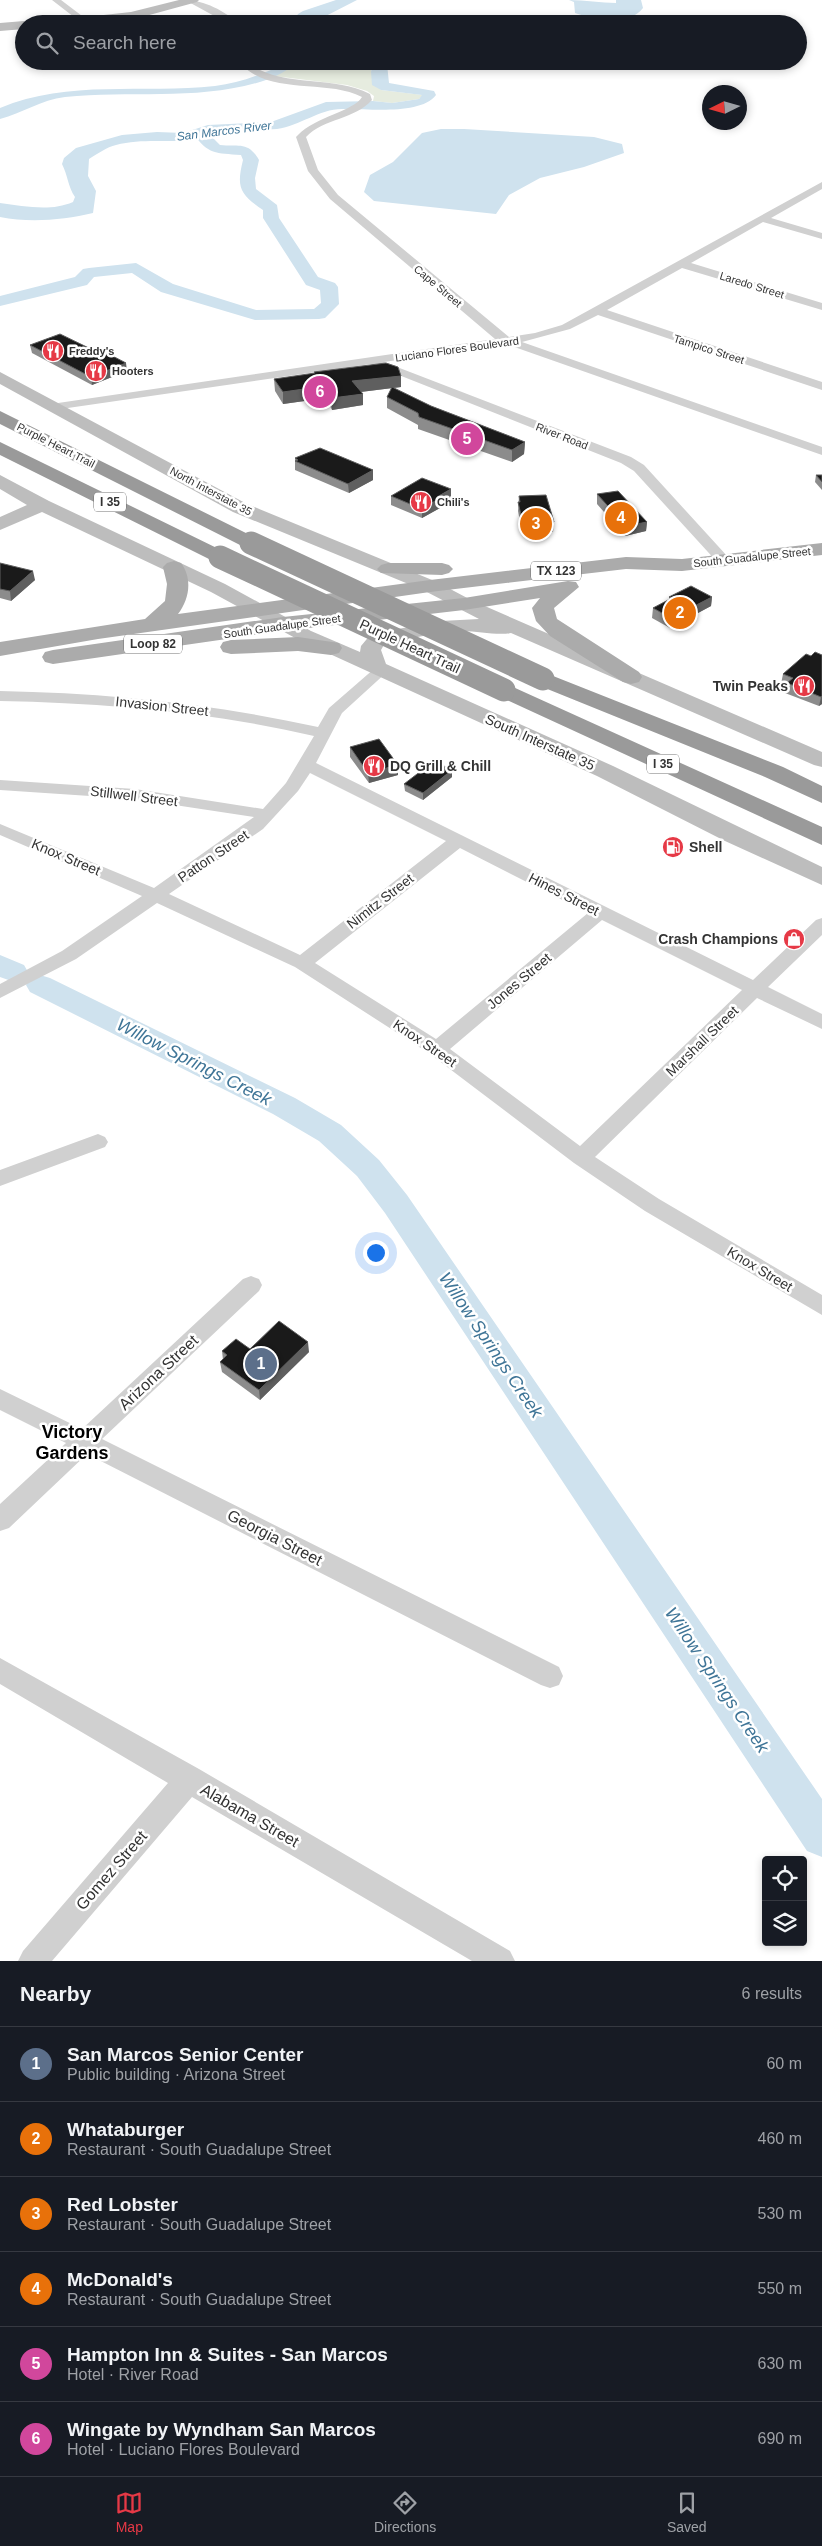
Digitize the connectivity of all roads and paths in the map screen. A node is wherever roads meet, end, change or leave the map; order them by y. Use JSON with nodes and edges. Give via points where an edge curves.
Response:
{"nodes":[{"id":1,"x":56,"y":0,"type":"edge"},
{"id":2,"x":190,"y":0,"type":"edge"},
{"id":3,"x":76,"y":15,"type":"edge"},
{"id":4,"x":135,"y":15,"type":"edge"},
{"id":5,"x":222,"y":15,"type":"edge"},
{"id":6,"x":15,"y":25,"type":"edge"},
{"id":7,"x":0,"y":26,"type":"edge"},
{"id":8,"x":254,"y":70,"type":"edge"},
{"id":9,"x":822,"y":185,"type":"edge"},
{"id":10,"x":763,"y":219,"type":"junction"},
{"id":11,"x":822,"y":236,"type":"edge"},
{"id":12,"x":682,"y":264,"type":"junction"},
{"id":13,"x":822,"y":307,"type":"edge"},
{"id":14,"x":597,"y":311,"type":"junction"},
{"id":15,"x":508,"y":341,"type":"junction"},
{"id":16,"x":368,"y":361,"type":"junction"},
{"id":17,"x":0,"y":377,"type":"edge"},
{"id":18,"x":822,"y":386,"type":"edge"},
{"id":19,"x":0,"y":396,"type":"edge"},
{"id":20,"x":58,"y":407,"type":"junction"},
{"id":21,"x":0,"y":417,"type":"edge"},
{"id":22,"x":0,"y":448,"type":"edge"},
{"id":23,"x":822,"y":451,"type":"edge"},
{"id":24,"x":0,"y":481,"type":"edge"},
{"id":25,"x":42,"y":505,"type":"junction"},
{"id":26,"x":186,"y":511,"type":"junction"},
{"id":27,"x":0,"y":524,"type":"edge"},
{"id":28,"x":822,"y":549,"type":"edge"},
{"id":29,"x":342,"y":550,"type":"junction"},
{"id":30,"x":723,"y":560,"type":"junction"},
{"id":31,"x":174,"y":568,"type":"junction"},
{"id":32,"x":388,"y":569,"type":"junction"},
{"id":33,"x":564,"y":579,"type":"junction"},
{"id":34,"x":430,"y":586,"type":"junction"},
{"id":35,"x":218,"y":588,"type":"junction"},
{"id":36,"x":464,"y":604,"type":"junction"},
{"id":37,"x":257,"y":608,"type":"junction"},
{"id":38,"x":282,"y":624,"type":"junction"},
{"id":39,"x":155,"y":635,"type":"junction"},
{"id":40,"x":539,"y":636,"type":"junction"},
{"id":41,"x":331,"y":648,"type":"junction"},
{"id":42,"x":0,"y":649,"type":"edge"},
{"id":43,"x":0,"y":661,"type":"edge"},
{"id":44,"x":380,"y":671,"type":"junction"},
{"id":45,"x":630,"y":677,"type":"junction"},
{"id":46,"x":0,"y":696,"type":"edge"},
{"id":47,"x":322,"y":733,"type":"junction"},
{"id":48,"x":822,"y":760,"type":"edge"},
{"id":49,"x":307,"y":765,"type":"junction"},
{"id":50,"x":0,"y":785,"type":"edge"},
{"id":51,"x":822,"y":795,"type":"edge"},
{"id":52,"x":268,"y":815,"type":"junction"},
{"id":53,"x":0,"y":829,"type":"edge"},
{"id":54,"x":822,"y":837,"type":"edge"},
{"id":55,"x":459,"y":840,"type":"junction"},
{"id":56,"x":822,"y":877,"type":"edge"},
{"id":57,"x":155,"y":895,"type":"junction"},
{"id":58,"x":600,"y":912,"type":"junction"},
{"id":59,"x":822,"y":924,"type":"edge"},
{"id":60,"x":302,"y":963,"type":"junction"},
{"id":61,"x":756,"y":989,"type":"junction"},
{"id":62,"x":0,"y":992,"type":"edge"},
{"id":63,"x":822,"y":1022,"type":"edge"},
{"id":64,"x":437,"y":1050,"type":"junction"},
{"id":65,"x":98,"y":1142,"type":"dead end"},
{"id":66,"x":581,"y":1158,"type":"junction"},
{"id":67,"x":0,"y":1178,"type":"edge"},
{"id":68,"x":251,"y":1285,"type":"dead end"},
{"id":69,"x":822,"y":1306,"type":"edge"},
{"id":70,"x":0,"y":1399,"type":"edge"},
{"id":71,"x":84,"y":1441,"type":"junction"},
{"id":72,"x":0,"y":1520,"type":"edge"},
{"id":73,"x":0,"y":1670,"type":"edge"},
{"id":74,"x":550,"y":1676,"type":"dead end"},
{"id":75,"x":189,"y":1779,"type":"junction"},
{"id":76,"x":33,"y":1961,"type":"edge"},
{"id":77,"x":500,"y":1961,"type":"edge"}],
"edges":[{"from":1,"to":3,"type":"street"},
{"from":2,"to":4,"type":"main road"},
{"from":2,"to":5,"type":"street"},
{"from":6,"to":7,"type":"main road"},
{"from":8,"to":15,"type":"street","name":"Cape Street","via":[[275,78],[346,87],[361,92],[367,100],[353,111],[315,123],[300,137],[314,171],[334,197],[481,323]]},
{"from":9,"to":10,"type":"street","name":"Luciano Flores Boulevard"},
{"from":10,"to":11,"type":"street"},
{"from":10,"to":12,"type":"street","name":"Luciano Flores Boulevard"},
{"from":12,"to":13,"type":"street","name":"Laredo Street"},
{"from":12,"to":14,"type":"street","name":"Luciano Flores Boulevard"},
{"from":14,"to":15,"type":"street","name":"Luciano Flores Boulevard","via":[[554,331]]},
{"from":14,"to":18,"type":"street","name":"Tampico Street"},
{"from":15,"to":16,"type":"street","name":"Luciano Flores Boulevard"},
{"from":15,"to":23,"type":"street","name":"Cape Street"},
{"from":16,"to":20,"type":"street","name":"Luciano Flores Boulevard"},
{"from":16,"to":30,"type":"street","name":"River Road","via":[[626,460],[639,468]]},
{"from":17,"to":20,"type":"main road","name":"North Interstate 35"},
{"from":19,"to":26,"type":"highway"},
{"from":20,"to":29,"type":"main road","name":"North Interstate 35","via":[[240,508]]},
{"from":21,"to":26,"type":"highway","name":"Purple Heart Trail","number":"I 35"},
{"from":22,"to":54,"type":"highway","name":"Purple Heart Trail","number":"I 35","bridge":true,"via":[[220,556]]},
{"from":24,"to":25,"type":"main road"},
{"from":25,"to":27,"type":"main road"},
{"from":25,"to":31,"type":"main road"},
{"from":26,"to":51,"type":"highway","name":"Purple Heart Trail","number":"I 35","bridge":true,"via":[[543,679],[774,772]]},
{"from":28,"to":30,"type":"main road","name":"South Guadalupe Street","number":"TX 123"},
{"from":29,"to":32,"type":"main road","name":"North Interstate 35"},
{"from":29,"to":35,"type":"main road","via":[[342,559],[334,567],[307,580],[266,588]]},
{"from":30,"to":33,"type":"main road","name":"South Guadalupe Street","number":"TX 123","via":[[682,565],[645,576]]},
{"from":31,"to":35,"type":"main road"},
{"from":31,"to":39,"type":"main road","via":[[178,583],[176,600],[169,611],[160,616]]},
{"from":32,"to":33,"type":"main road"},
{"from":32,"to":34,"type":"main road","name":"North Interstate 35"},
{"from":33,"to":34,"type":"main road","name":"South Guadalupe Street","number":"TX 123"},
{"from":33,"to":36,"type":"main road","name":"South Guadalupe Street","number":"TX 123"},
{"from":33,"to":45,"type":"main road","via":[[543,608],[547,621]]},
{"from":34,"to":36,"type":"main road"},
{"from":34,"to":37,"type":"main road","name":"South Guadalupe Street","number":"TX 123"},
{"from":35,"to":37,"type":"main road"},
{"from":36,"to":38,"type":"main road","name":"South Guadalupe Street","number":"TX 123"},
{"from":36,"to":40,"type":"main road"},
{"from":37,"to":38,"type":"main road","name":"South Interstate 35"},
{"from":37,"to":39,"type":"main road","name":"South Guadalupe Street","number":"TX 123"},
{"from":38,"to":39,"type":"main road","name":"South Guadalupe Street","number":"Loop 82"},
{"from":38,"to":41,"type":"main road","name":"South Interstate 35"},
{"from":39,"to":41,"type":"main road","via":[[209,647],[298,644]]},
{"from":39,"to":42,"type":"main road","name":"South Guadalupe Street","number":"TX 123","via":[[98,632]]},
{"from":39,"to":43,"type":"main road","name":"South Guadalupe Street","number":"Loop 82","via":[[73,655]]},
{"from":40,"to":44,"type":"main road","via":[[491,625],[471,625],[378,638],[369,651]]},
{"from":40,"to":45,"type":"main road"},
{"from":41,"to":44,"type":"main road","name":"South Interstate 35"},
{"from":44,"to":47,"type":"street","name":"Patton Street","via":[[335,711]]},
{"from":44,"to":56,"type":"main road","name":"South Interstate 35","via":[[590,764]]},
{"from":45,"to":48,"type":"main road"},
{"from":46,"to":47,"type":"street","name":"Invasion Street","via":[[162,704],[239,715]]},
{"from":47,"to":49,"type":"street","name":"Patton Street"},
{"from":49,"to":52,"type":"street","name":"Patton Street"},
{"from":49,"to":55,"type":"street","name":"Hines Street"},
{"from":50,"to":52,"type":"street","name":"Stillwell Street","via":[[46,786],[153,797]]},
{"from":52,"to":57,"type":"street","name":"Patton Street"},
{"from":53,"to":57,"type":"street","name":"Knox Street"},
{"from":55,"to":58,"type":"street","name":"Hines Street"},
{"from":55,"to":60,"type":"street","name":"Nimitz Street"},
{"from":57,"to":60,"type":"street","name":"Knox Street"},
{"from":57,"to":62,"type":"street","name":"Patton Street","via":[[69,955]]},
{"from":58,"to":61,"type":"street","name":"Hines Street"},
{"from":58,"to":64,"type":"street","name":"Jones Street"},
{"from":59,"to":61,"type":"street","name":"Marshall Street"},
{"from":60,"to":64,"type":"street","name":"Knox Street"},
{"from":61,"to":63,"type":"street","name":"Hines Street"},
{"from":61,"to":66,"type":"street","name":"Marshall Street"},
{"from":64,"to":66,"type":"street","name":"Knox Street"},
{"from":65,"to":67,"type":"street"},
{"from":66,"to":69,"type":"street","name":"Knox Street","via":[[652,1205]]},
{"from":68,"to":71,"type":"street","name":"Arizona Street"},
{"from":70,"to":71,"type":"street","name":"Georgia Street"},
{"from":71,"to":72,"type":"street","name":"Arizona Street"},
{"from":71,"to":74,"type":"street","name":"Georgia Street"},
{"from":73,"to":75,"type":"street","name":"Alabama Street"},
{"from":75,"to":76,"type":"street","name":"Gomez Street"},
{"from":75,"to":77,"type":"street","name":"Alabama Street"}]}
